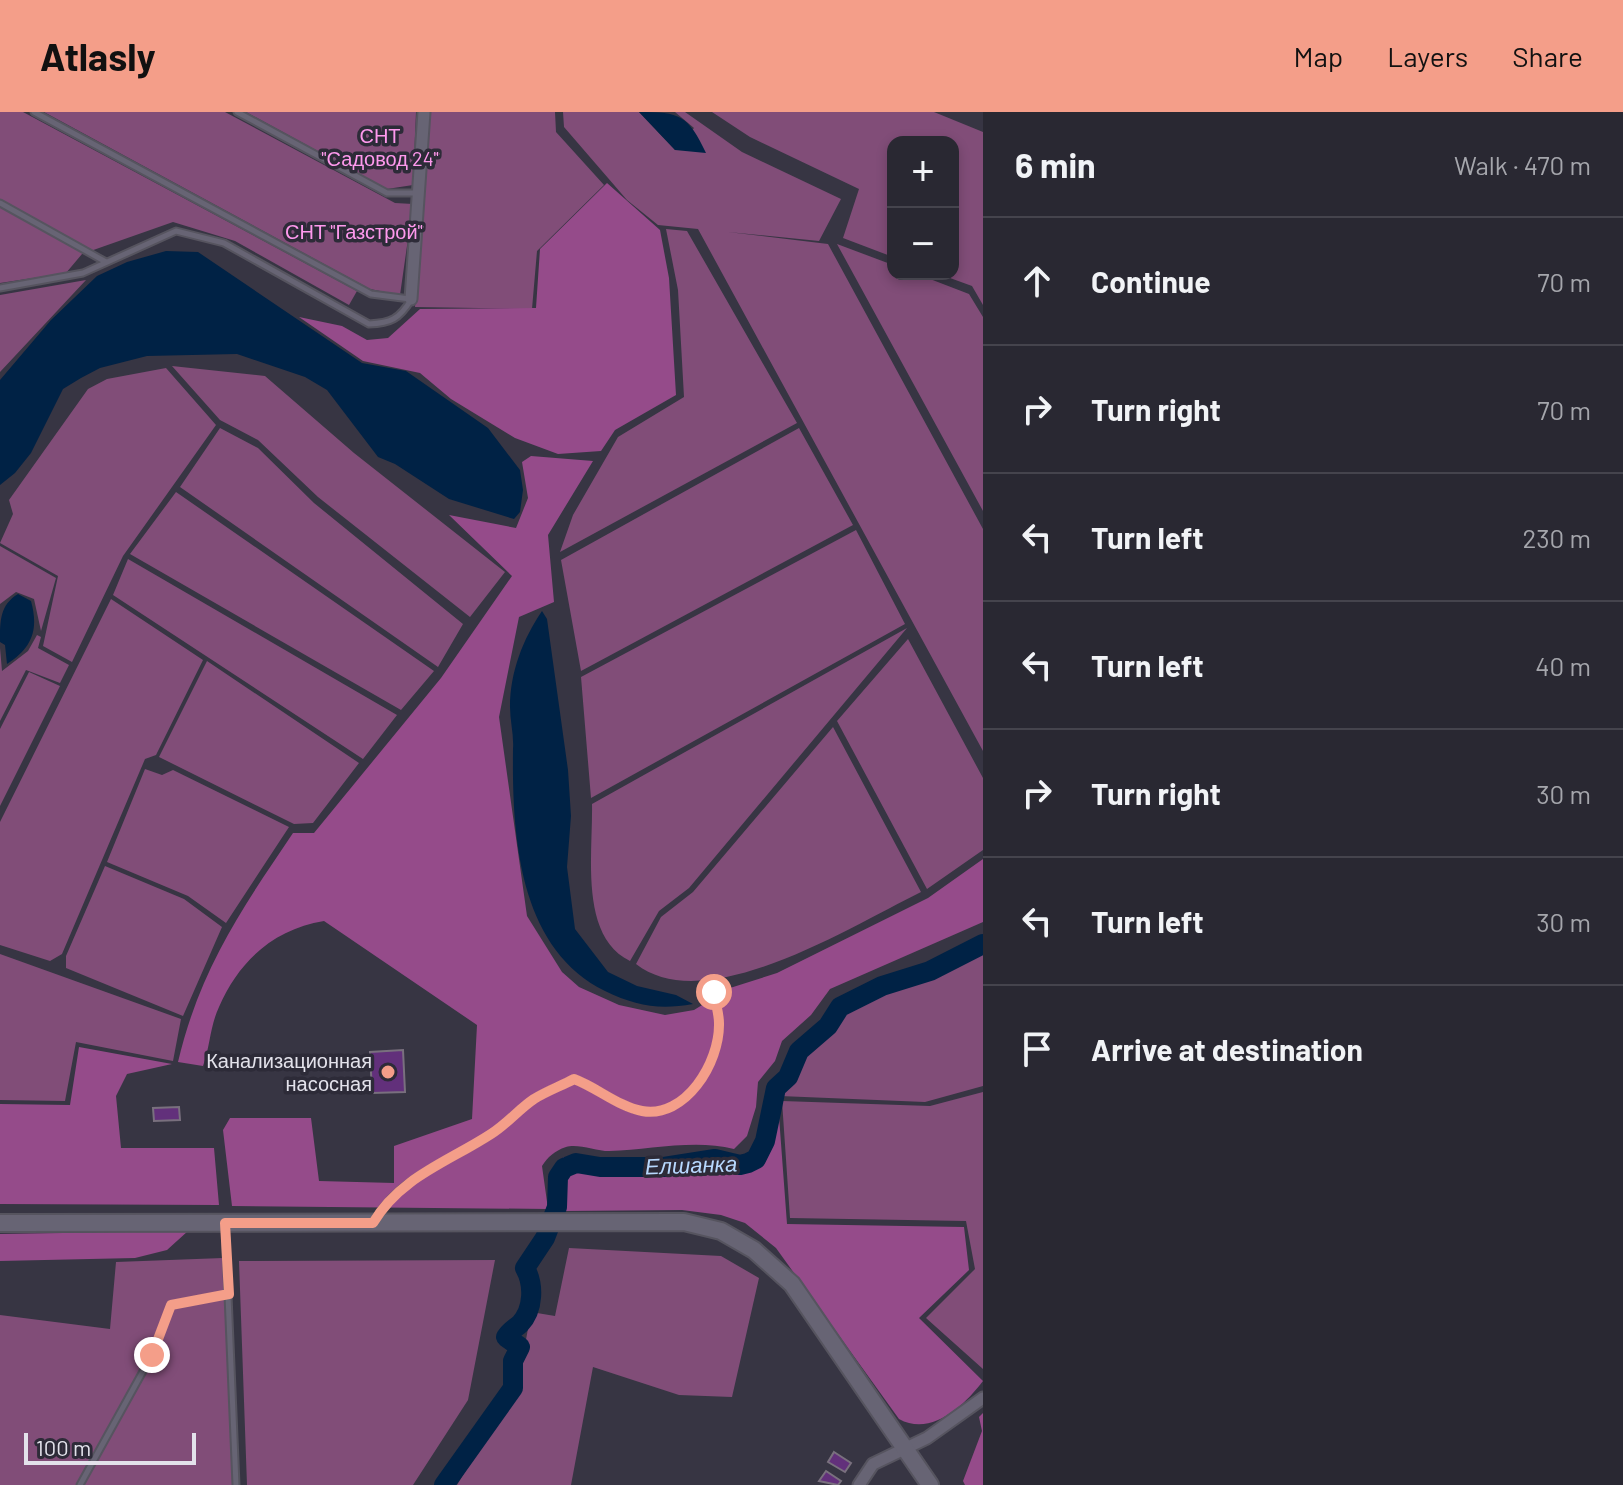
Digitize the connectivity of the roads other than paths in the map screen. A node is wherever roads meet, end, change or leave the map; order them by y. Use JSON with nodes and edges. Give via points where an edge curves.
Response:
{"nodes":[{"id":1,"x":34,"y":112,"type":"edge"},
{"id":2,"x":237,"y":112,"type":"edge"},
{"id":3,"x":424,"y":112,"type":"edge"},
{"id":4,"x":419,"y":193,"type":"junction"},
{"id":5,"x":0,"y":203,"type":"edge"},
{"id":6,"x":106,"y":262,"type":"junction"},
{"id":7,"x":0,"y":288,"type":"edge"},
{"id":8,"x":411,"y":299,"type":"junction"},
{"id":9,"x":714,"y":992,"type":"dead end"},
{"id":10,"x":0,"y":1223,"type":"edge"},
{"id":11,"x":225,"y":1223,"type":"junction"},
{"id":12,"x":373,"y":1223,"type":"junction"},
{"id":13,"x":229,"y":1294,"type":"junction"},
{"id":14,"x":983,"y":1398,"type":"edge"},
{"id":15,"x":907,"y":1449,"type":"junction"},
{"id":16,"x":80,"y":1485,"type":"edge"},
{"id":17,"x":236,"y":1485,"type":"edge"},
{"id":18,"x":859,"y":1485,"type":"edge"},
{"id":19,"x":930,"y":1485,"type":"edge"}],
"edges":[{"from":1,"to":8,"type":"lane","via":[[371,294]]},
{"from":2,"to":4,"type":"lane","via":[[387,193]]},
{"from":3,"to":4,"type":"street"},
{"from":4,"to":8,"type":"street"},
{"from":5,"to":6,"type":"lane"},
{"from":6,"to":7,"type":"lane","via":[[83,273]]},
{"from":6,"to":8,"type":"lane","via":[[176,231],[224,243],[369,324],[389,324]]},
{"from":9,"to":12,"type":"lane","via":[[719,1024],[713,1056],[686,1099],[662,1113],[639,1111],[574,1079],[533,1100],[510,1122],[453,1159],[420,1173],[386,1201]]},
{"from":10,"to":11,"type":"main road"},
{"from":11,"to":12,"type":"main road"},
{"from":11,"to":13,"type":"lane"},
{"from":12,"to":15,"type":"main road","via":[[684,1222],[721,1231],[754,1250],[792,1284]]},
{"from":13,"to":16,"type":"lane","via":[[171,1305],[152,1355]]},
{"from":13,"to":17,"type":"lane"},
{"from":14,"to":15,"type":"street"},
{"from":15,"to":18,"type":"street","via":[[873,1464]]},
{"from":15,"to":19,"type":"main road"}]}
